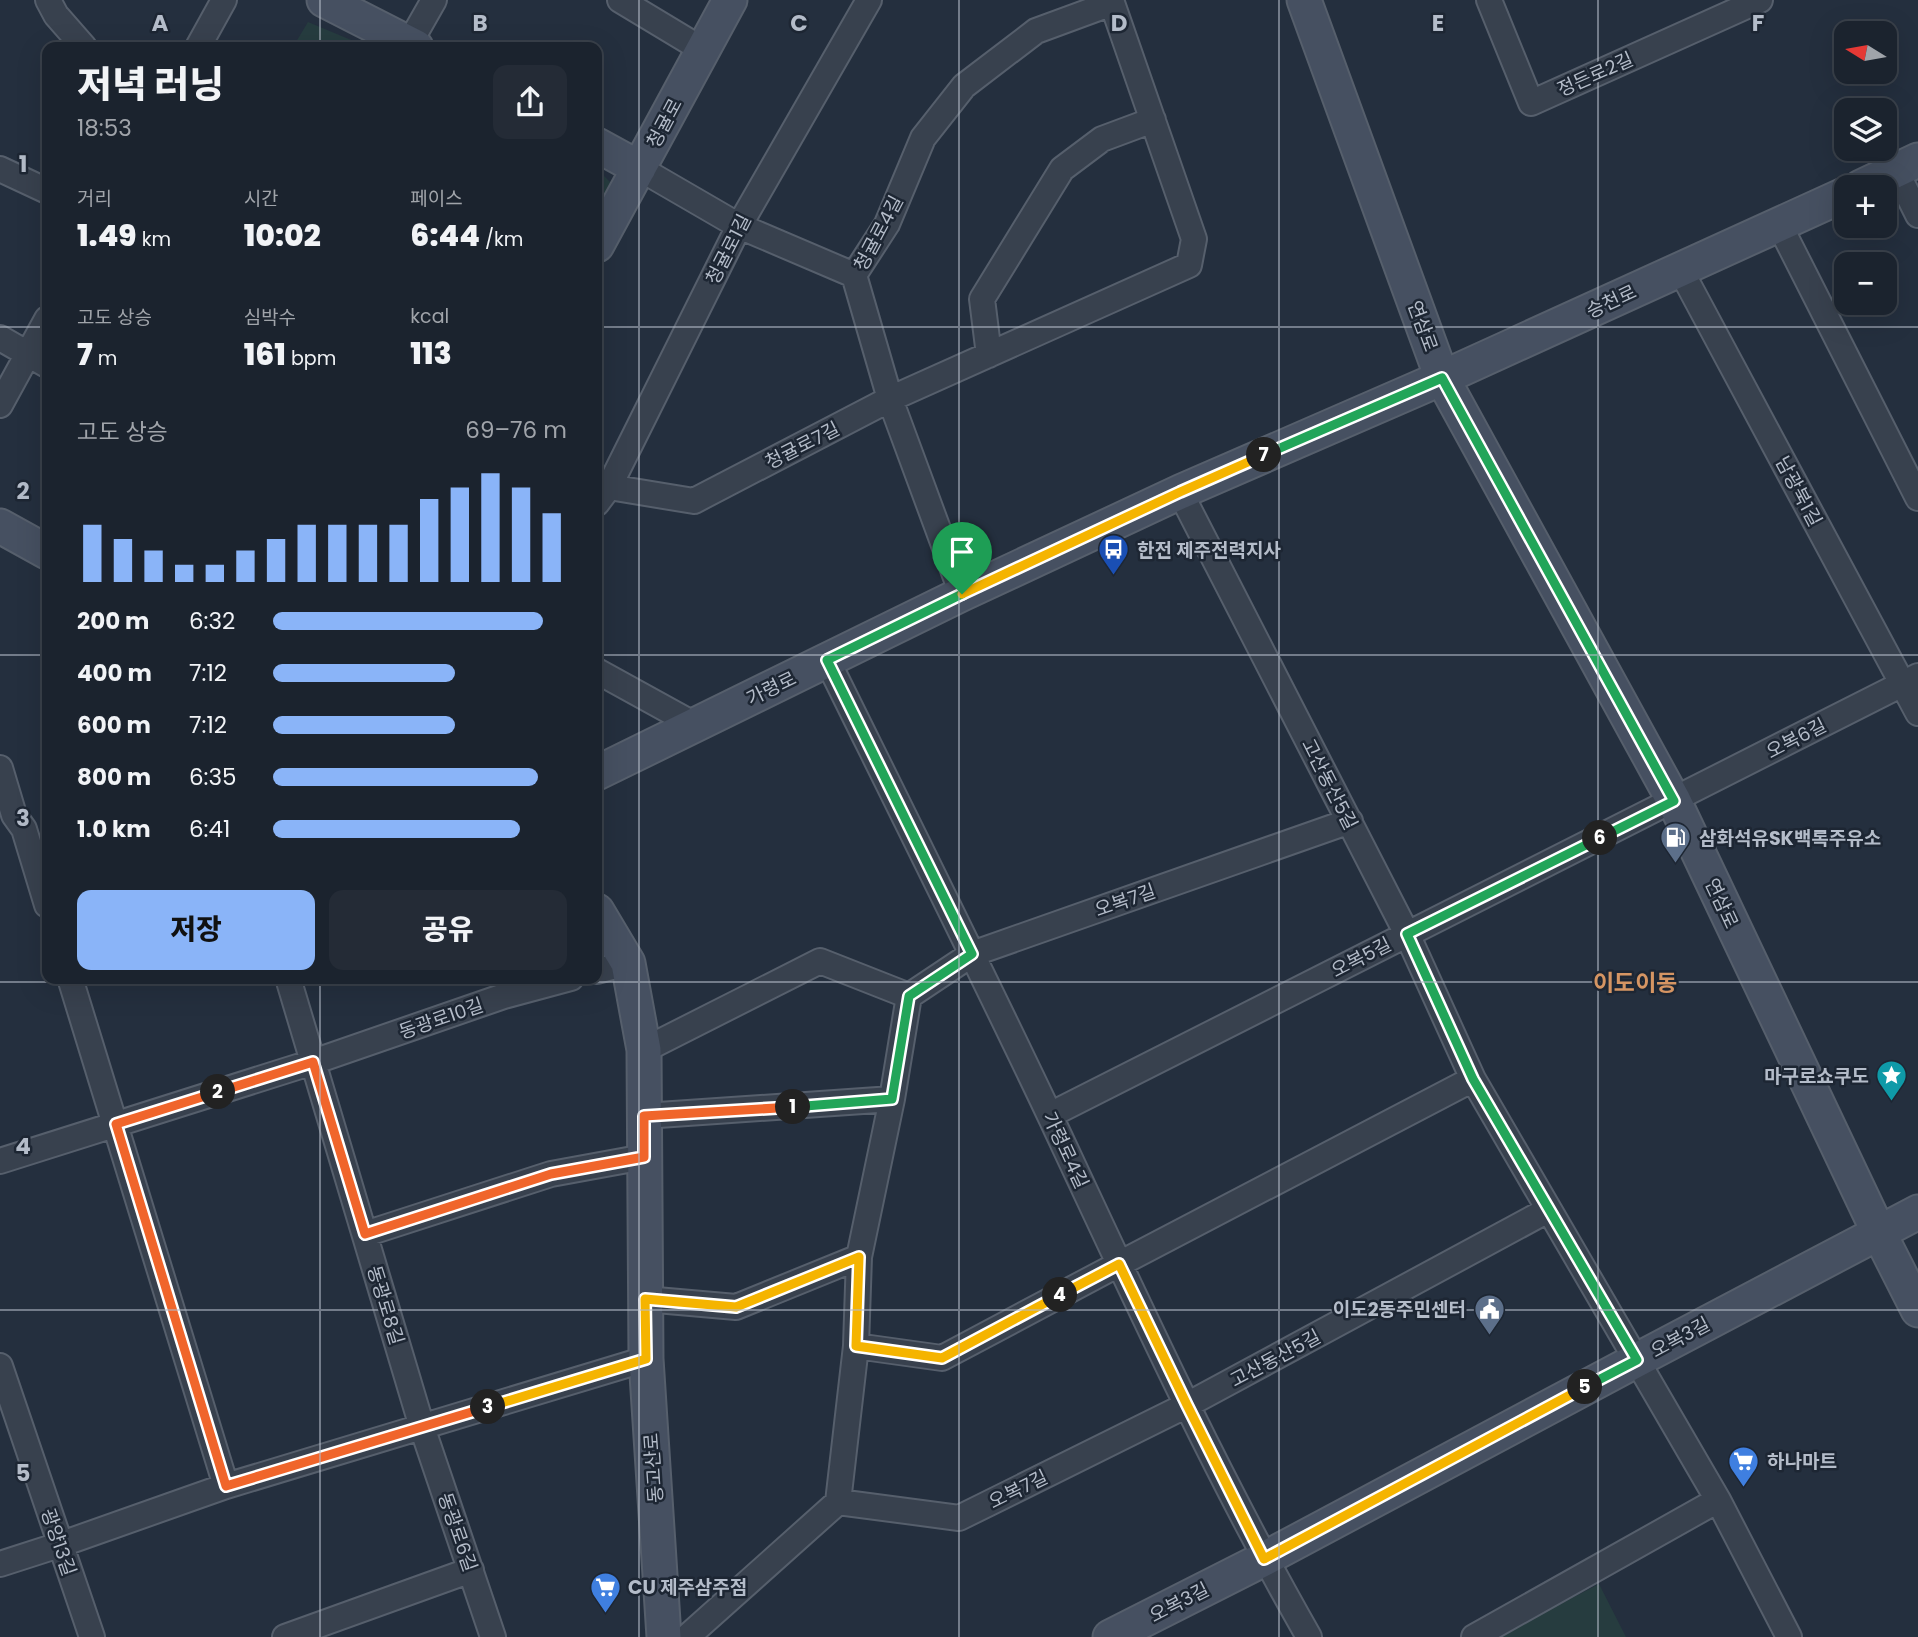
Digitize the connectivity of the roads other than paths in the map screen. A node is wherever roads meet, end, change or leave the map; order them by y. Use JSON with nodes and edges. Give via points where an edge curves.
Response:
{"nodes":[{"id":1,"x":48,"y":0,"type":"edge"},
{"id":2,"x":224,"y":0,"type":"edge"},
{"id":3,"x":324,"y":0,"type":"edge"},
{"id":4,"x":434,"y":0,"type":"edge"},
{"id":5,"x":620,"y":0,"type":"edge"},
{"id":6,"x":730,"y":0,"type":"edge"},
{"id":7,"x":869,"y":0,"type":"edge"},
{"id":8,"x":1304,"y":0,"type":"edge"},
{"id":9,"x":1489,"y":0,"type":"edge"},
{"id":10,"x":1760,"y":0,"type":"edge"},
{"id":11,"x":1111,"y":1,"type":"edge"},
{"id":12,"x":80,"y":42,"type":"edge"},
{"id":13,"x":201,"y":42,"type":"edge"},
{"id":14,"x":406,"y":42,"type":"edge"},
{"id":15,"x":413,"y":42,"type":"edge"},
{"id":16,"x":704,"y":50,"type":"junction"},
{"id":17,"x":1153,"y":120,"type":"junction"},
{"id":18,"x":602,"y":148,"type":"edge"},
{"id":19,"x":1907,"y":165,"type":"edge"},
{"id":20,"x":0,"y":169,"type":"edge"},
{"id":21,"x":639,"y":169,"type":"junction"},
{"id":22,"x":1886,"y":175,"type":"edge"},
{"id":23,"x":42,"y":189,"type":"edge"},
{"id":24,"x":1834,"y":200,"type":"edge"},
{"id":25,"x":1918,"y":215,"type":"edge"},
{"id":26,"x":739,"y":226,"type":"junction"},
{"id":27,"x":1780,"y":226,"type":"junction"},
{"id":28,"x":602,"y":236,"type":"edge"},
{"id":29,"x":1680,"y":269,"type":"junction"},
{"id":30,"x":854,"y":275,"type":"junction"},
{"id":31,"x":0,"y":338,"type":"edge"},
{"id":32,"x":42,"y":341,"type":"edge"},
{"id":33,"x":989,"y":355,"type":"junction"},
{"id":34,"x":38,"y":359,"type":"edge"},
{"id":35,"x":1442,"y":378,"type":"junction"},
{"id":36,"x":890,"y":399,"type":"junction"},
{"id":37,"x":0,"y":405,"type":"edge"},
{"id":38,"x":1180,"y":492,"type":"junction"},
{"id":39,"x":603,"y":495,"type":"edge"},
{"id":40,"x":1918,"y":498,"type":"edge"},
{"id":41,"x":0,"y":526,"type":"edge"},
{"id":42,"x":42,"y":549,"type":"edge"},
{"id":43,"x":962,"y":594,"type":"junction"},
{"id":44,"x":827,"y":660,"type":"junction"},
{"id":45,"x":602,"y":674,"type":"edge"},
{"id":46,"x":1910,"y":680,"type":"edge"},
{"id":47,"x":1918,"y":713,"type":"edge"},
{"id":48,"x":695,"y":725,"type":"junction"},
{"id":49,"x":0,"y":768,"type":"edge"},
{"id":50,"x":602,"y":771,"type":"edge"},
{"id":51,"x":1674,"y":801,"type":"junction"},
{"id":52,"x":1350,"y":821,"type":"junction"},
{"id":53,"x":21,"y":823,"type":"edge"},
{"id":54,"x":42,"y":889,"type":"edge"},
{"id":55,"x":602,"y":930,"type":"edge"},
{"id":56,"x":1407,"y":934,"type":"junction"},
{"id":57,"x":972,"y":954,"type":"junction"},
{"id":58,"x":612,"y":967,"type":"edge"},
{"id":59,"x":73,"y":984,"type":"edge"},
{"id":60,"x":290,"y":984,"type":"edge"},
{"id":61,"x":549,"y":984,"type":"edge"},
{"id":62,"x":909,"y":996,"type":"junction"},
{"id":63,"x":644,"y":1050,"type":"junction"},
{"id":64,"x":313,"y":1062,"type":"junction"},
{"id":65,"x":1473,"y":1079,"type":"junction"},
{"id":66,"x":892,"y":1099,"type":"junction"},
{"id":67,"x":1050,"y":1115,"type":"junction"},
{"id":68,"x":644,"y":1116,"type":"junction"},
{"id":69,"x":116,"y":1124,"type":"junction"},
{"id":70,"x":644,"y":1157,"type":"junction"},
{"id":71,"x":0,"y":1161,"type":"edge"},
{"id":72,"x":1548,"y":1210,"type":"junction"},
{"id":73,"x":1918,"y":1212,"type":"edge"},
{"id":74,"x":1879,"y":1233,"type":"junction"},
{"id":75,"x":365,"y":1234,"type":"junction"},
{"id":76,"x":859,"y":1257,"type":"junction"},
{"id":77,"x":1119,"y":1264,"type":"junction"},
{"id":78,"x":645,"y":1299,"type":"junction"},
{"id":79,"x":1918,"y":1310,"type":"edge"},
{"id":80,"x":856,"y":1346,"type":"junction"},
{"id":81,"x":646,"y":1359,"type":"junction"},
{"id":82,"x":1637,"y":1360,"type":"junction"},
{"id":83,"x":0,"y":1366,"type":"edge"},
{"id":84,"x":1187,"y":1405,"type":"junction"},
{"id":85,"x":422,"y":1427,"type":"junction"},
{"id":86,"x":226,"y":1486,"type":"junction"},
{"id":87,"x":1718,"y":1500,"type":"junction"},
{"id":88,"x":838,"y":1502,"type":"junction"},
{"id":89,"x":59,"y":1545,"type":"junction"},
{"id":90,"x":1264,"y":1559,"type":"junction"},
{"id":91,"x":0,"y":1564,"type":"edge"},
{"id":92,"x":471,"y":1570,"type":"junction"},
{"id":93,"x":92,"y":1637,"type":"edge"},
{"id":94,"x":285,"y":1637,"type":"edge"},
{"id":95,"x":493,"y":1637,"type":"edge"},
{"id":96,"x":664,"y":1637,"type":"edge"},
{"id":97,"x":687,"y":1637,"type":"edge"},
{"id":98,"x":1110,"y":1637,"type":"edge"},
{"id":99,"x":1309,"y":1637,"type":"edge"},
{"id":100,"x":1474,"y":1637,"type":"edge"},
{"id":101,"x":1789,"y":1637,"type":"edge"}],
"edges":[{"from":1,"to":12,"type":"street"},
{"from":2,"to":13,"type":"street"},
{"from":3,"to":14,"type":"main road"},
{"from":4,"to":15,"type":"street"},
{"from":5,"to":16,"type":"street"},
{"from":6,"to":16,"type":"main road","name":"청귤로"},
{"from":7,"to":26,"type":"street","name":"청귤로1길"},
{"from":8,"to":35,"type":"main road","name":"연삼로"},
{"from":9,"to":10,"type":"street","name":"정든로2길","via":[[1531,103]]},
{"from":11,"to":17,"type":"street","name":"청귤로7길"},
{"from":11,"to":30,"type":"street","name":"청귤로4길","via":[[1036,32],[964,86],[923,138],[887,224]]},
{"from":16,"to":21,"type":"main road","name":"청귤로"},
{"from":17,"to":33,"type":"street","via":[[1102,139],[1062,169],[982,299]]},
{"from":17,"to":33,"type":"street","name":"청귤로7길","via":[[1194,239],[1189,265]]},
{"from":18,"to":21,"type":"main road"},
{"from":19,"to":22,"type":"main road"},
{"from":19,"to":25,"type":"street"},
{"from":20,"to":23,"type":"street"},
{"from":21,"to":26,"type":"street"},
{"from":21,"to":28,"type":"main road","name":"청귤로"},
{"from":24,"to":27,"type":"main road","name":"승천로"},
{"from":26,"to":30,"type":"street"},
{"from":26,"to":39,"type":"street","name":"청귤로1길"},
{"from":27,"to":29,"type":"main road","name":"승천로"},
{"from":27,"to":40,"type":"street"},
{"from":29,"to":35,"type":"main road","name":"승천로"},
{"from":29,"to":46,"type":"street","name":"남광북1길"},
{"from":30,"to":36,"type":"street","name":"청귤로4길"},
{"from":31,"to":34,"type":"street"},
{"from":32,"to":34,"type":"street"},
{"from":33,"to":36,"type":"street","name":"청귤로7길"},
{"from":34,"to":37,"type":"street"},
{"from":35,"to":38,"type":"main road","name":"가령로"},
{"from":35,"to":51,"type":"main road","name":"연삼로"},
{"from":36,"to":39,"type":"street","name":"청귤로7길","via":[[694,501]]},
{"from":36,"to":43,"type":"street","name":"청귤로4길"},
{"from":38,"to":43,"type":"main road","name":"가령로"},
{"from":38,"to":52,"type":"street","name":"고산동산5길"},
{"from":41,"to":42,"type":"main road"},
{"from":43,"to":44,"type":"main road","name":"가령로"},
{"from":44,"to":48,"type":"main road","name":"가령로"},
{"from":44,"to":57,"type":"street","name":"가령로4길"},
{"from":45,"to":48,"type":"street"},
{"from":46,"to":47,"type":"street","name":"남광북1길"},
{"from":46,"to":51,"type":"street","name":"오복6길"},
{"from":48,"to":50,"type":"main road","name":"가령로"},
{"from":49,"to":53,"type":"street"},
{"from":51,"to":56,"type":"street","name":"오복5길"},
{"from":51,"to":74,"type":"main road","name":"연삼로"},
{"from":52,"to":56,"type":"street","name":"고산동산5길"},
{"from":52,"to":57,"type":"street","name":"오복7길"},
{"from":53,"to":54,"type":"street"},
{"from":55,"to":58,"type":"main road","name":"동고산로"},
{"from":56,"to":65,"type":"street","name":"고산동산5길"},
{"from":56,"to":67,"type":"street","name":"오복5길"},
{"from":57,"to":62,"type":"street","name":"오복7길"},
{"from":57,"to":67,"type":"street","name":"가령로4길"},
{"from":58,"to":63,"type":"main road","name":"동고산로"},
{"from":59,"to":69,"type":"street"},
{"from":60,"to":64,"type":"street"},
{"from":61,"to":64,"type":"street","name":"동광로10길"},
{"from":62,"to":63,"type":"street","via":[[820,961]]},
{"from":62,"to":66,"type":"street"},
{"from":63,"to":68,"type":"main road","name":"동고산로"},
{"from":64,"to":69,"type":"street","name":"동광로10길"},
{"from":64,"to":75,"type":"street","name":"동광로8길"},
{"from":65,"to":72,"type":"street","name":"고산동산5길"},
{"from":65,"to":77,"type":"street"},
{"from":66,"to":68,"type":"street"},
{"from":66,"to":76,"type":"street"},
{"from":67,"to":77,"type":"street","name":"가령로4길"},
{"from":68,"to":70,"type":"main road","name":"동고산로"},
{"from":69,"to":71,"type":"street","name":"동광로10길"},
{"from":69,"to":86,"type":"street"},
{"from":70,"to":75,"type":"street","via":[[551,1174]]},
{"from":70,"to":78,"type":"main road","name":"동고산로"},
{"from":72,"to":82,"type":"street","name":"고산동산5길"},
{"from":72,"to":84,"type":"street","name":"고산동산5길"},
{"from":73,"to":74,"type":"main road","name":"오복3길"},
{"from":74,"to":79,"type":"main road","name":"연삼로"},
{"from":74,"to":82,"type":"main road","name":"오복3길"},
{"from":75,"to":85,"type":"street","name":"동광로8길"},
{"from":76,"to":78,"type":"street","via":[[736,1307]]},
{"from":76,"to":80,"type":"street"},
{"from":77,"to":80,"type":"street","via":[[942,1358]]},
{"from":77,"to":84,"type":"street","name":"가령로4길"},
{"from":78,"to":81,"type":"main road","name":"동고산로"},
{"from":80,"to":88,"type":"street"},
{"from":81,"to":85,"type":"street"},
{"from":81,"to":96,"type":"main road","name":"동고산로"},
{"from":82,"to":87,"type":"street","name":"고산동산5길"},
{"from":82,"to":90,"type":"main road","name":"오복3길"},
{"from":83,"to":89,"type":"street","name":"광양13길"},
{"from":84,"to":88,"type":"street","name":"오복7길","via":[[959,1518]]},
{"from":84,"to":90,"type":"street","name":"가령로4길"},
{"from":85,"to":86,"type":"street"},
{"from":85,"to":92,"type":"street","name":"동광로6길"},
{"from":86,"to":89,"type":"street"},
{"from":87,"to":100,"type":"street"},
{"from":87,"to":101,"type":"street","name":"고산동산5길"},
{"from":88,"to":97,"type":"street"},
{"from":89,"to":91,"type":"street"},
{"from":89,"to":93,"type":"street","name":"광양13길"},
{"from":90,"to":98,"type":"main road","name":"오복3길"},
{"from":90,"to":99,"type":"street","name":"가령로4길"},
{"from":92,"to":94,"type":"street"},
{"from":92,"to":95,"type":"street","name":"동광로6길"}]}
